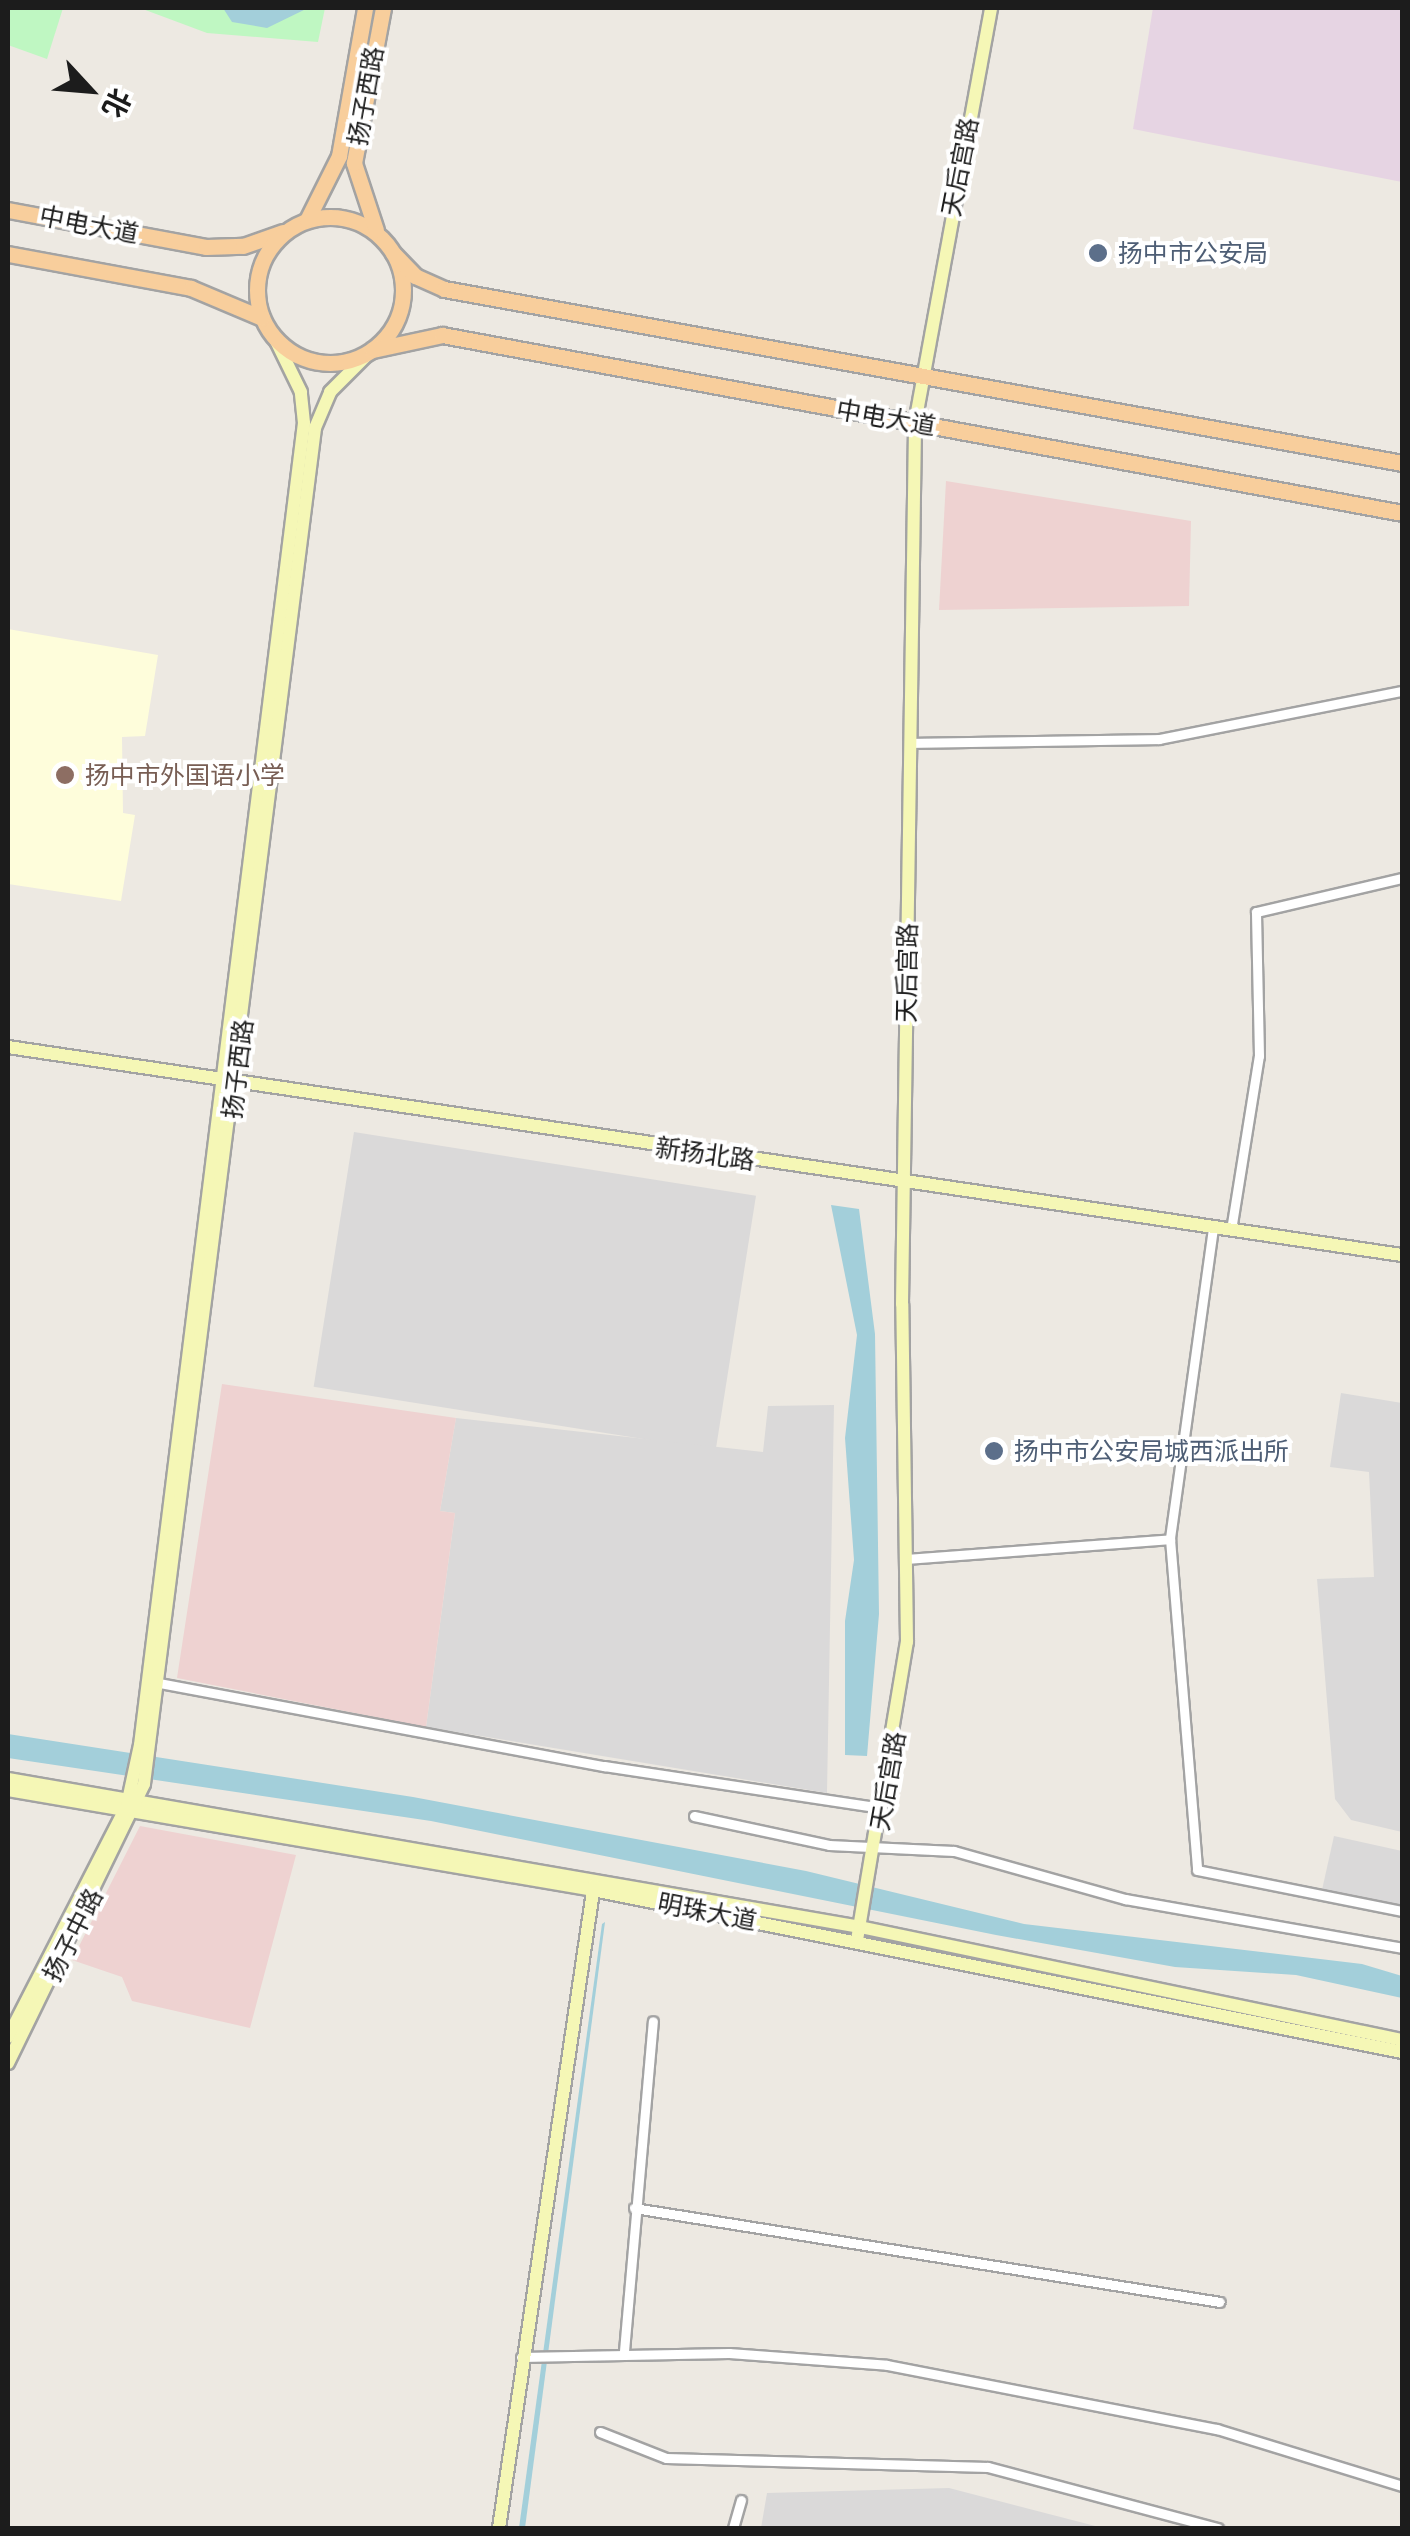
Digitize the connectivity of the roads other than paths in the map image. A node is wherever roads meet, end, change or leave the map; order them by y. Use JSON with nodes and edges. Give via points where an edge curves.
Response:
{"nodes":[{"id":1,"x":365,"y":8,"type":"edge"},
{"id":2,"x":382,"y":8,"type":"edge"},
{"id":3,"x":991,"y":8,"type":"edge"},
{"id":4,"x":8,"y":210,"type":"edge"},
{"id":5,"x":306,"y":220,"type":"junction"},
{"id":6,"x":286,"y":231,"type":"junction"},
{"id":7,"x":381,"y":238,"type":"junction"},
{"id":8,"x":393,"y":253,"type":"junction"},
{"id":9,"x":8,"y":254,"type":"edge"},
{"id":10,"x":262,"y":318,"type":"junction"},
{"id":11,"x":274,"y":338,"type":"junction"},
{"id":12,"x":372,"y":350,"type":"junction"},
{"id":13,"x":920,"y":377,"type":"junction"},
{"id":14,"x":916,"y":424,"type":"junction"},
{"id":15,"x":1402,"y":463,"type":"edge"},
{"id":16,"x":1402,"y":513,"type":"edge"},
{"id":17,"x":1402,"y":691,"type":"edge"},
{"id":18,"x":910,"y":742,"type":"junction"},
{"id":19,"x":1402,"y":878,"type":"edge"},
{"id":20,"x":8,"y":1047,"type":"edge"},
{"id":21,"x":233,"y":1080,"type":"junction"},
{"id":22,"x":904,"y":1183,"type":"junction"},
{"id":23,"x":1214,"y":1228,"type":"junction"},
{"id":24,"x":1231,"y":1230,"type":"junction"},
{"id":25,"x":1402,"y":1255,"type":"edge"},
{"id":26,"x":1170,"y":1540,"type":"junction"},
{"id":27,"x":907,"y":1559,"type":"junction"},
{"id":28,"x":158,"y":1682,"type":"junction"},
{"id":29,"x":145,"y":1746,"type":"junction"},
{"id":30,"x":8,"y":1779,"type":"edge"},
{"id":31,"x":8,"y":1790,"type":"edge"},
{"id":32,"x":135,"y":1795,"type":"junction"},
{"id":33,"x":882,"y":1808,"type":"junction"},
{"id":34,"x":694,"y":1816,"type":"dead end"},
{"id":35,"x":878,"y":1842,"type":"junction"},
{"id":36,"x":594,"y":1884,"type":"junction"},
{"id":37,"x":1402,"y":1910,"type":"edge"},
{"id":38,"x":860,"y":1928,"type":"junction"},
{"id":39,"x":1402,"y":1948,"type":"edge"},
{"id":40,"x":653,"y":2021,"type":"dead end"},
{"id":41,"x":8,"y":2038,"type":"edge"},
{"id":42,"x":1402,"y":2040,"type":"edge"},
{"id":43,"x":1402,"y":2052,"type":"edge"},
{"id":44,"x":8,"y":2063,"type":"edge"},
{"id":45,"x":634,"y":2208,"type":"junction"},
{"id":46,"x":1220,"y":2302,"type":"dead end"},
{"id":47,"x":624,"y":2350,"type":"junction"},
{"id":48,"x":525,"y":2356,"type":"junction"},
{"id":49,"x":600,"y":2432,"type":"dead end"},
{"id":50,"x":1402,"y":2486,"type":"edge"},
{"id":51,"x":740,"y":2500,"type":"dead end"},
{"id":52,"x":499,"y":2528,"type":"edge"},
{"id":53,"x":733,"y":2528,"type":"edge"},
{"id":54,"x":1218,"y":2528,"type":"edge"}],
"edges":[{"from":1,"to":5,"type":"main road","name":"扬子西路","via":[[339,156]]},
{"from":2,"to":7,"type":"main road","name":"扬子西路","via":[[354,164],[368,222]]},
{"from":3,"to":13,"type":"main road","name":"天后宫路"},
{"from":4,"to":6,"type":"main road","name":"中电大道","via":[[206,247],[243,246]]},
{"from":5,"to":6,"type":"main road"},
{"from":5,"to":7,"type":"main road","via":[[346,218]]},
{"from":6,"to":10,"type":"main road","via":[[259,270]]},
{"from":7,"to":8,"type":"main road"},
{"from":8,"to":12,"type":"main road","via":[[402,295],[392,326]]},
{"from":8,"to":13,"type":"main road","name":"中电大道","via":[[415,276],[444,289]]},
{"from":9,"to":10,"type":"main road","name":"中电大道","via":[[191,288]]},
{"from":10,"to":11,"type":"main road"},
{"from":11,"to":12,"type":"main road","via":[[310,360],[332,363]]},
{"from":11,"to":21,"type":"main road","name":"扬子西路","via":[[301,392],[304,423]]},
{"from":12,"to":14,"type":"main road","name":"中电大道","via":[[442,335]]},
{"from":12,"to":21,"type":"main road","name":"扬子西路","via":[[330,392],[315,428]]},
{"from":13,"to":14,"type":"main road","name":"天后宫路"},
{"from":13,"to":15,"type":"main road","name":"中电大道"},
{"from":14,"to":16,"type":"main road","name":"中电大道"},
{"from":14,"to":18,"type":"main road","name":"天后宫路"},
{"from":17,"to":18,"type":"street","via":[[1159,739]]},
{"from":18,"to":22,"type":"main road","name":"天后宫路"},
{"from":19,"to":24,"type":"street","via":[[1256,912],[1258,1056]]},
{"from":20,"to":21,"type":"main road","name":"新扬北路"},
{"from":21,"to":22,"type":"main road","name":"新扬北路"},
{"from":21,"to":28,"type":"main road","name":"扬子西路"},
{"from":21,"to":29,"type":"main road","name":"扬子西路"},
{"from":22,"to":23,"type":"main road","name":"新扬北路"},
{"from":22,"to":27,"type":"main road","name":"天后宫路"},
{"from":23,"to":24,"type":"main road","name":"新扬北路"},
{"from":23,"to":26,"type":"street"},
{"from":24,"to":25,"type":"main road","name":"新扬北路"},
{"from":26,"to":27,"type":"street"},
{"from":26,"to":37,"type":"street","via":[[1197,1870]]},
{"from":27,"to":33,"type":"main road","name":"天后宫路","via":[[904,1691]]},
{"from":28,"to":29,"type":"main road","name":"扬子西路"},
{"from":28,"to":33,"type":"street","via":[[604,1766]]},
{"from":29,"to":32,"type":"main road","name":"扬子西路"},
{"from":30,"to":32,"type":"main road","name":"明珠大道"},
{"from":31,"to":32,"type":"main road","name":"明珠大道"},
{"from":32,"to":36,"type":"main road","name":"明珠大道"},
{"from":32,"to":41,"type":"main road","name":"扬子中路"},
{"from":32,"to":44,"type":"main road","name":"扬子中路"},
{"from":33,"to":35,"type":"main road","name":"天后宫路"},
{"from":34,"to":35,"type":"street","via":[[829,1846]]},
{"from":35,"to":38,"type":"main road","name":"天后宫路"},
{"from":35,"to":39,"type":"street","via":[[954,1851],[1125,1899]]},
{"from":36,"to":38,"type":"main road","name":"明珠大道"},
{"from":36,"to":48,"type":"main road"},
{"from":38,"to":42,"type":"main road","name":"明珠大道"},
{"from":38,"to":43,"type":"main road","name":"明珠大道"},
{"from":40,"to":45,"type":"street"},
{"from":45,"to":46,"type":"street"},
{"from":45,"to":47,"type":"street"},
{"from":47,"to":48,"type":"street"},
{"from":47,"to":50,"type":"street","via":[[888,2365],[985,2379],[1217,2430]]},
{"from":48,"to":52,"type":"main road"},
{"from":49,"to":54,"type":"street","via":[[666,2458],[988,2468]]},
{"from":51,"to":53,"type":"street"}]}
